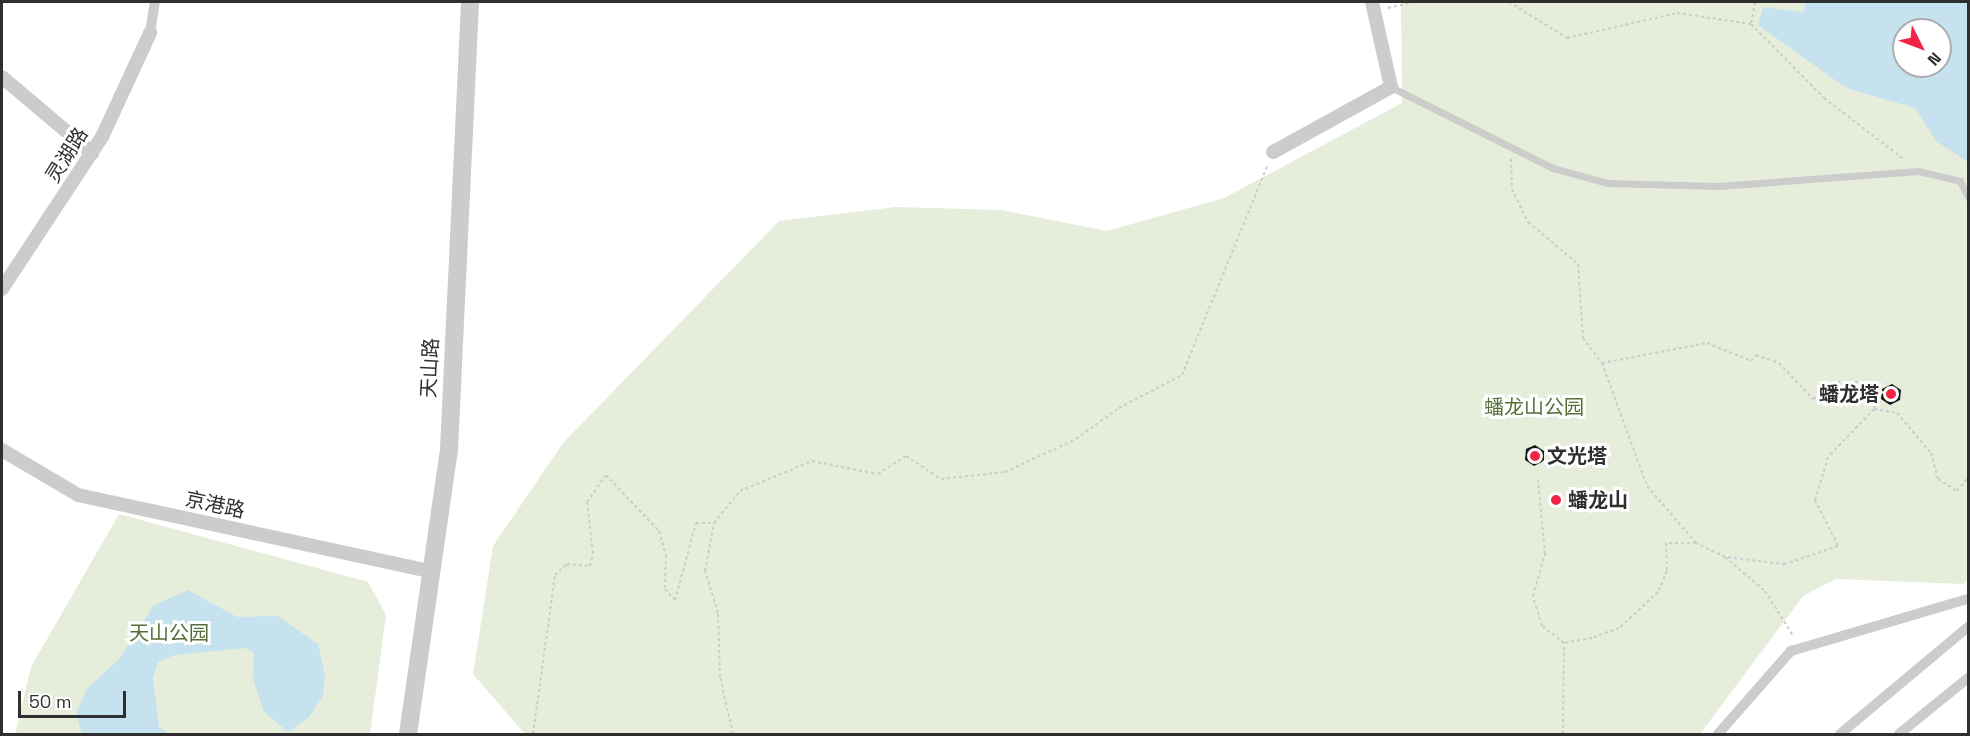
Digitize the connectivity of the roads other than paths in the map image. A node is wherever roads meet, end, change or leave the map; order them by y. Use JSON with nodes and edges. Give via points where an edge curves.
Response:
{"nodes":[{"id":1,"x":155,"y":2,"type":"edge"},
{"id":2,"x":470,"y":2,"type":"edge"},
{"id":3,"x":1373,"y":7,"type":"edge"},
{"id":4,"x":150,"y":33,"type":"joint"},
{"id":5,"x":2,"y":77,"type":"edge"},
{"id":6,"x":1391,"y":87,"type":"junction"},
{"id":7,"x":92,"y":153,"type":"junction"},
{"id":8,"x":1273,"y":153,"type":"road end"},
{"id":9,"x":1968,"y":197,"type":"edge"},
{"id":10,"x":2,"y":289,"type":"edge"},
{"id":11,"x":2,"y":450,"type":"edge"},
{"id":12,"x":431,"y":572,"type":"junction"},
{"id":13,"x":1968,"y":599,"type":"edge"},
{"id":14,"x":1968,"y":627,"type":"edge"},
{"id":15,"x":1968,"y":678,"type":"edge"},
{"id":16,"x":408,"y":735,"type":"edge"},
{"id":17,"x":1718,"y":735,"type":"edge"},
{"id":18,"x":1840,"y":735,"type":"edge"},
{"id":19,"x":1899,"y":735,"type":"edge"}],
"edges":[{"from":1,"to":4,"type":"street"},
{"from":2,"to":12,"type":"street","name":"天山路","via":[[448,449]]},
{"from":3,"to":6,"type":"street"},
{"from":4,"to":7,"type":"street","name":"灵湖路"},
{"from":5,"to":7,"type":"street"},
{"from":6,"to":8,"type":"street"},
{"from":6,"to":9,"type":"lane","via":[[1554,168],[1607,183],[1648,187],[1918,171],[1960,182]]},
{"from":7,"to":10,"type":"street","name":"灵湖路"},
{"from":11,"to":12,"type":"street","name":"京港路","via":[[78,495]]},
{"from":12,"to":16,"type":"street","name":"天山路"},
{"from":13,"to":17,"type":"street","via":[[1791,651]]},
{"from":14,"to":18,"type":"street"},
{"from":15,"to":19,"type":"street"}]}
